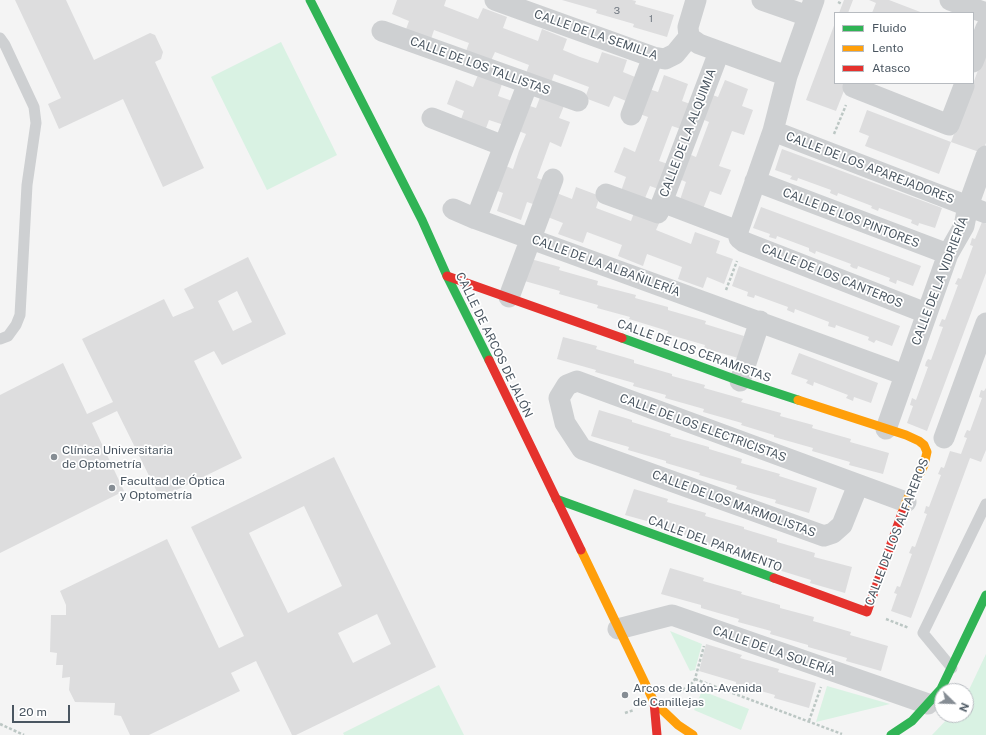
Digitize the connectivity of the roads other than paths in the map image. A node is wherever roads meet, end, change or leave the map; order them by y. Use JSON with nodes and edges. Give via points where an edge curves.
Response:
{"nodes":[{"id":1,"x":310,"y":0,"type":"edge"},
{"id":2,"x":495,"y":0,"type":"edge"},
{"id":3,"x":696,"y":0,"type":"edge"},
{"id":4,"x":762,"y":0,"type":"edge"},
{"id":5,"x":950,"y":0,"type":"edge"},
{"id":6,"x":811,"y":8,"type":"edge"},
{"id":7,"x":986,"y":13,"type":"edge"},
{"id":8,"x":986,"y":28,"type":"edge"},
{"id":9,"x":382,"y":30,"type":"dead end"},
{"id":10,"x":689,"y":37,"type":"junction"},
{"id":11,"x":0,"y":38,"type":"edge"},
{"id":12,"x":719,"y":52,"type":"junction"},
{"id":13,"x":653,"y":57,"type":"junction"},
{"id":14,"x":974,"y":60,"type":"edge"},
{"id":15,"x":787,"y":76,"type":"junction"},
{"id":16,"x":528,"y":82,"type":"junction"},
{"id":17,"x":962,"y":84,"type":"edge"},
{"id":18,"x":851,"y":91,"type":"edge"},
{"id":19,"x":578,"y":101,"type":"dead end"},
{"id":20,"x":631,"y":115,"type":"dead end"},
{"id":21,"x":432,"y":118,"type":"dead end"},
{"id":22,"x":773,"y":130,"type":"junction"},
{"id":23,"x":504,"y":146,"type":"junction"},
{"id":24,"x":986,"y":156,"type":"edge"},
{"id":25,"x":553,"y":179,"type":"dead end"},
{"id":26,"x":755,"y":181,"type":"junction"},
{"id":27,"x":606,"y":194,"type":"dead end"},
{"id":28,"x":660,"y":208,"type":"junction"},
{"id":29,"x":453,"y":209,"type":"dead end"},
{"id":30,"x":977,"y":210,"type":"edge"},
{"id":31,"x":476,"y":219,"type":"junction"},
{"id":32,"x":740,"y":237,"type":"junction"},
{"id":33,"x":531,"y":239,"type":"junction"},
{"id":34,"x":948,"y":254,"type":"junction"},
{"id":35,"x":447,"y":276,"type":"junction"},
{"id":36,"x":509,"y":297,"type":"junction"},
{"id":37,"x":926,"y":313,"type":"junction"},
{"id":38,"x":760,"y":321,"type":"junction"},
{"id":39,"x":986,"y":323,"type":"edge"},
{"id":40,"x":0,"y":339,"type":"edge"},
{"id":41,"x":905,"y":375,"type":"junction"},
{"id":42,"x":740,"y":381,"type":"junction"},
{"id":43,"x":886,"y":429,"type":"junction"},
{"id":44,"x":944,"y":438,"type":"dead end"},
{"id":45,"x":582,"y":449,"type":"joint"},
{"id":46,"x":927,"y":452,"type":"joint"},
{"id":47,"x":858,"y":485,"type":"junction"},
{"id":48,"x":556,"y":499,"type":"junction"},
{"id":49,"x":906,"y":502,"type":"junction"},
{"id":50,"x":986,"y":504,"type":"edge"},
{"id":51,"x":986,"y":595,"type":"edge"},
{"id":52,"x":867,"y":612,"type":"joint"},
{"id":53,"x":618,"y":629,"type":"junction"},
{"id":54,"x":952,"y":668,"type":"junction"},
{"id":55,"x":654,"y":702,"type":"junction"},
{"id":56,"x":928,"y":704,"type":"junction"},
{"id":57,"x":657,"y":735,"type":"edge"},
{"id":58,"x":693,"y":735,"type":"edge"},
{"id":59,"x":891,"y":735,"type":"edge"}],
"edges":[{"from":1,"to":35,"type":"street","name":"CALLE DE ARCOS DE JALÓN","via":[[422,220]]},
{"from":2,"to":13,"type":"street","name":"CALLE DE LA SEMILLA"},
{"from":3,"to":10,"type":"street","via":[[688,27]]},
{"from":4,"to":6,"type":"street","name":"CALLE DE LOS APAREJADORES"},
{"from":5,"to":7,"type":"street"},
{"from":6,"to":15,"type":"street","name":"CALLE DE LOS APAREJADORES"},
{"from":8,"to":14,"type":"street"},
{"from":9,"to":16,"type":"street","name":"CALLE DE LOS TALLISTAS"},
{"from":10,"to":12,"type":"street"},
{"from":10,"to":13,"type":"street","name":"CALLE DE LA SEMILLA","via":[[675,54],[665,59]]},
{"from":11,"to":40,"type":"lane","via":[[34,107],[36,123],[27,185],[20,315],[8,336]]},
{"from":12,"to":15,"type":"street"},
{"from":12,"to":28,"type":"street","name":"CALLE DE LA ALQUIMIA"},
{"from":13,"to":20,"type":"street"},
{"from":15,"to":22,"type":"street","name":"CALLE DE LOS APAREJADORES"},
{"from":16,"to":19,"type":"street","name":"CALLE DE LOS TALLISTAS"},
{"from":16,"to":23,"type":"street"},
{"from":17,"to":18,"type":"street","via":[[949,125]]},
{"from":21,"to":23,"type":"street"},
{"from":22,"to":26,"type":"street","name":"CALLE DE LOS APAREJADORES"},
{"from":22,"to":30,"type":"street","name":"CALLE DE LOS APAREJADORES"},
{"from":23,"to":31,"type":"street"},
{"from":24,"to":30,"type":"street","name":"CALLE DE LA VIDRIERÍA"},
{"from":25,"to":33,"type":"street"},
{"from":26,"to":32,"type":"street","name":"CALLE DE LOS APAREJADORES"},
{"from":26,"to":34,"type":"street","name":"CALLE DE LOS PINTORES"},
{"from":27,"to":28,"type":"street","name":"CALLE DE LOS CANTEROS"},
{"from":28,"to":32,"type":"street","name":"CALLE DE LOS CANTEROS"},
{"from":29,"to":31,"type":"street","name":"CALLE DE LA ALBAÑILERÍA"},
{"from":30,"to":34,"type":"street","name":"CALLE DE LA VIDRIERÍA","via":[[964,226]]},
{"from":31,"to":33,"type":"street","name":"CALLE DE LA ALBAÑILERÍA"},
{"from":32,"to":37,"type":"street","name":"CALLE DE LOS CANTEROS"},
{"from":33,"to":36,"type":"street"},
{"from":33,"to":38,"type":"street","name":"CALLE DE LA ALBAÑILERÍA"},
{"from":34,"to":37,"type":"street","name":"CALLE DE LA VIDRIERÍA"},
{"from":35,"to":36,"type":"street","name":"CALLE DE LOS CERAMISTAS"},
{"from":35,"to":48,"type":"street","name":"CALLE DE ARCOS DE JALÓN"},
{"from":36,"to":42,"type":"street","name":"CALLE DE LOS CERAMISTAS"},
{"from":37,"to":41,"type":"street","name":"CALLE DE LA VIDRIERÍA"},
{"from":38,"to":41,"type":"street","name":"CALLE DE LA ALBAÑILERÍA"},
{"from":38,"to":42,"type":"street"},
{"from":39,"to":44,"type":"street"},
{"from":41,"to":43,"type":"street","name":"CALLE DE LA VIDRIERÍA"},
{"from":42,"to":43,"type":"street","name":"CALLE DE LOS CERAMISTAS"},
{"from":43,"to":46,"type":"street","name":"CALLE DE LOS CERAMISTAS","via":[[919,441]]},
{"from":45,"to":47,"type":"street","name":"CALLE DE LOS MARMOLISTAS","via":[[824,536],[842,526]]},
{"from":45,"to":47,"type":"street","name":"CALLE DE LOS ELECTRICISTAS","via":[[565,423],[559,398],[567,385],[577,381]]},
{"from":46,"to":49,"type":"street","name":"CALLE DE LOS ALFAREROS","via":[[924,465]]},
{"from":47,"to":49,"type":"street","name":"CALLE DE LOS ELECTRICISTAS"},
{"from":48,"to":52,"type":"street","name":"CALLE DEL PARAMENTO"},
{"from":48,"to":53,"type":"street","name":"CALLE DE ARCOS DE JALÓN"},
{"from":49,"to":52,"type":"street","name":"CALLE DE LOS ALFAREROS"},
{"from":50,"to":54,"type":"lane","via":[[923,633]]},
{"from":51,"to":54,"type":"street"},
{"from":53,"to":55,"type":"street","name":"CALLE DE ARCOS DE JALÓN"},
{"from":53,"to":56,"type":"street","name":"CALLE DE LA SOLERÍA","via":[[672,615]]},
{"from":54,"to":56,"type":"street","via":[[941,689]]},
{"from":55,"to":57,"type":"street","name":"CALLE DE ARCOS DE JALÓN"},
{"from":55,"to":58,"type":"street","name":"CALLE DE ARCOS DE JALÓN","via":[[678,726]]},
{"from":56,"to":59,"type":"street","via":[[912,721]]}]}
